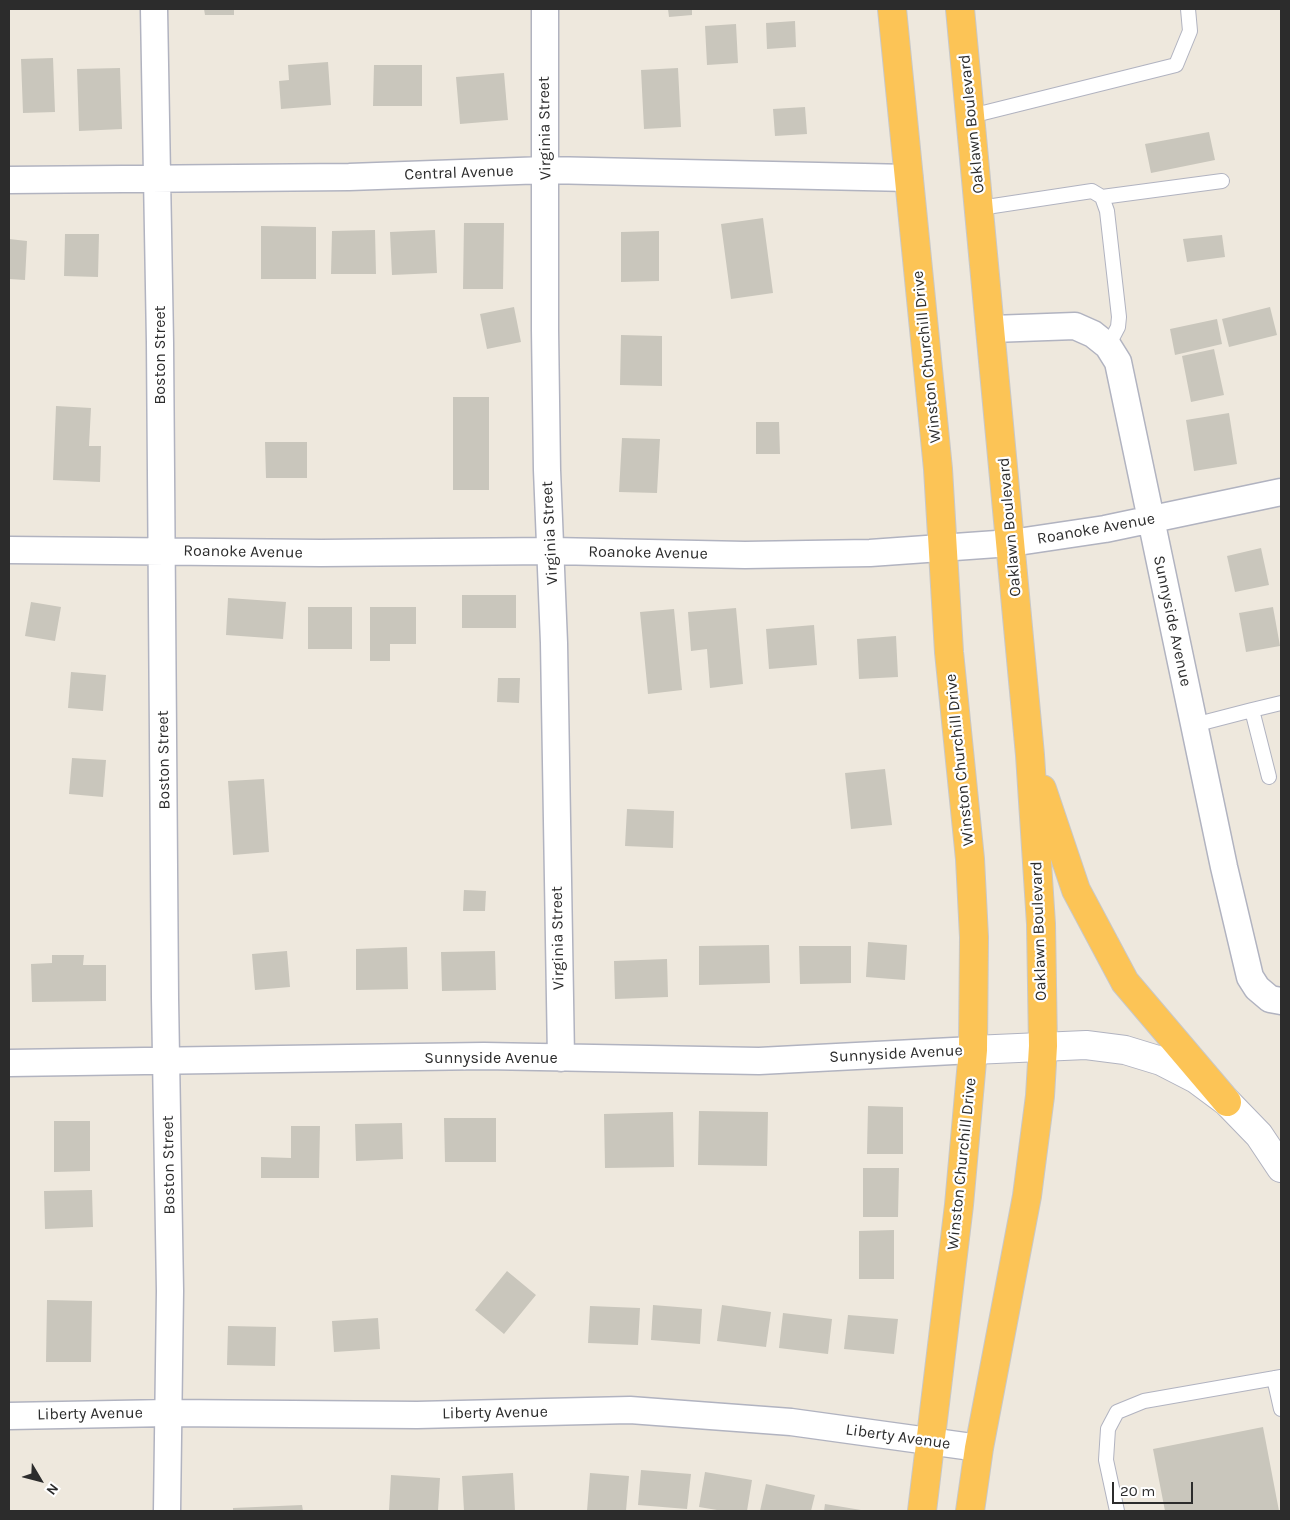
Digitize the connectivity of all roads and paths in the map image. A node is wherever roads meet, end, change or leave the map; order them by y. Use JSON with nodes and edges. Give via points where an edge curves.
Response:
{"nodes":[{"id":1,"x":154,"y":9,"type":"edge"},
{"id":2,"x":545,"y":9,"type":"edge"},
{"id":3,"x":892,"y":9,"type":"edge"},
{"id":4,"x":960,"y":9,"type":"edge"},
{"id":5,"x":1188,"y":9,"type":"edge"},
{"id":6,"x":972,"y":116,"type":"junction"},
{"id":7,"x":546,"y":170,"type":"junction"},
{"id":8,"x":157,"y":178,"type":"junction"},
{"id":9,"x":909,"y":178,"type":"junction"},
{"id":10,"x":9,"y":180,"type":"edge"},
{"id":11,"x":1222,"y":181,"type":"dead end"},
{"id":12,"x":1102,"y":197,"type":"junction"},
{"id":13,"x":980,"y":208,"type":"junction"},
{"id":14,"x":992,"y":329,"type":"junction"},
{"id":15,"x":1108,"y":346,"type":"junction"},
{"id":16,"x":1281,"y":492,"type":"edge"},
{"id":17,"x":1151,"y":520,"type":"junction"},
{"id":18,"x":1011,"y":544,"type":"junction"},
{"id":19,"x":943,"y":548,"type":"junction"},
{"id":20,"x":9,"y":550,"type":"edge"},
{"id":21,"x":160,"y":551,"type":"junction"},
{"id":22,"x":552,"y":551,"type":"junction"},
{"id":23,"x":1281,"y":703,"type":"edge"},
{"id":24,"x":1252,"y":710,"type":"junction"},
{"id":25,"x":1194,"y":725,"type":"junction"},
{"id":26,"x":1030,"y":755,"type":"junction"},
{"id":27,"x":1269,"y":777,"type":"dead end"},
{"id":28,"x":1281,"y":1001,"type":"edge"},
{"id":29,"x":1043,"y":1046,"type":"junction"},
{"id":30,"x":973,"y":1050,"type":"junction"},
{"id":31,"x":561,"y":1058,"type":"junction"},
{"id":32,"x":167,"y":1062,"type":"junction"},
{"id":33,"x":9,"y":1063,"type":"edge"},
{"id":34,"x":1227,"y":1102,"type":"junction"},
{"id":35,"x":1281,"y":1168,"type":"edge"},
{"id":36,"x":1278,"y":1377,"type":"edge"},
{"id":37,"x":1281,"y":1409,"type":"edge"},
{"id":38,"x":168,"y":1412,"type":"junction"},
{"id":39,"x":9,"y":1416,"type":"edge"},
{"id":40,"x":930,"y":1441,"type":"junction"},
{"id":41,"x":979,"y":1448,"type":"junction"},
{"id":42,"x":167,"y":1511,"type":"edge"},
{"id":43,"x":922,"y":1511,"type":"edge"},
{"id":44,"x":970,"y":1511,"type":"edge"},
{"id":45,"x":1117,"y":1511,"type":"edge"}],
"edges":[{"from":1,"to":8,"type":"street","name":"Boston Street"},
{"from":2,"to":7,"type":"street","name":"Virginia Street"},
{"from":3,"to":9,"type":"highway","name":"Winston Churchill Drive"},
{"from":4,"to":6,"type":"highway","name":"Oaklawn Boulevard"},
{"from":5,"to":6,"type":"lane","via":[[1190,31],[1176,65]]},
{"from":6,"to":13,"type":"highway","name":"Oaklawn Boulevard"},
{"from":7,"to":8,"type":"street","name":"Central Avenue","via":[[349,177]]},
{"from":7,"to":9,"type":"street","name":"Central Avenue"},
{"from":7,"to":22,"type":"street","name":"Virginia Street","via":[[547,470]]},
{"from":8,"to":10,"type":"street","name":"Central Avenue"},
{"from":8,"to":21,"type":"street","name":"Boston Street"},
{"from":9,"to":19,"type":"highway","name":"Winston Churchill Drive"},
{"from":11,"to":12,"type":"lane"},
{"from":12,"to":13,"type":"lane","via":[[1092,191]]},
{"from":12,"to":15,"type":"lane","via":[[1107,211],[1120,317]]},
{"from":13,"to":14,"type":"highway","name":"Oaklawn Boulevard"},
{"from":14,"to":15,"type":"street","name":"Sunnyside Avenue","via":[[1075,326]]},
{"from":14,"to":18,"type":"highway","name":"Oaklawn Boulevard"},
{"from":15,"to":17,"type":"street","name":"Sunnyside Avenue","via":[[1118,362]]},
{"from":16,"to":17,"type":"street","name":"Roanoke Avenue"},
{"from":17,"to":18,"type":"street","name":"Roanoke Avenue"},
{"from":17,"to":25,"type":"street","name":"Sunnyside Avenue"},
{"from":18,"to":19,"type":"street","name":"Roanoke Avenue"},
{"from":18,"to":26,"type":"highway","name":"Oaklawn Boulevard"},
{"from":19,"to":22,"type":"street","name":"Roanoke Avenue","via":[[745,555]]},
{"from":19,"to":30,"type":"highway","name":"Winston Churchill Drive","via":[[949,652],[970,859],[974,937]]},
{"from":20,"to":21,"type":"street","name":"Roanoke Avenue"},
{"from":21,"to":22,"type":"street","name":"Roanoke Avenue"},
{"from":21,"to":32,"type":"street","name":"Boston Street"},
{"from":22,"to":31,"type":"street","name":"Virginia Street"},
{"from":23,"to":24,"type":"lane"},
{"from":24,"to":25,"type":"lane"},
{"from":24,"to":27,"type":"lane"},
{"from":25,"to":28,"type":"street","name":"Sunnyside Avenue","via":[[1250,977],[1270,999]]},
{"from":26,"to":29,"type":"highway","name":"Oaklawn Boulevard","via":[[1041,924]]},
{"from":26,"to":34,"type":"highway","via":[[1076,890],[1126,982]]},
{"from":29,"to":30,"type":"street"},
{"from":29,"to":34,"type":"street","via":[[1086,1045],[1125,1050],[1196,1079]]},
{"from":29,"to":41,"type":"highway","via":[[1027,1196]]},
{"from":30,"to":31,"type":"street","name":"Sunnyside Avenue","via":[[759,1061]]},
{"from":30,"to":40,"type":"highway","name":"Winston Churchill Drive","via":[[959,1205]]},
{"from":31,"to":32,"type":"street","name":"Sunnyside Avenue","via":[[484,1056]]},
{"from":32,"to":33,"type":"street","name":"Sunnyside Avenue"},
{"from":32,"to":38,"type":"street","name":"Boston Street"},
{"from":34,"to":35,"type":"street","via":[[1259,1135]]},
{"from":36,"to":37,"type":"lane"},
{"from":36,"to":45,"type":"lane","via":[[1144,1401],[1117,1412],[1108,1429],[1106,1460]]},
{"from":38,"to":39,"type":"street","name":"Liberty Avenue"},
{"from":38,"to":40,"type":"street","name":"Liberty Avenue","via":[[417,1415],[630,1410],[791,1422]]},
{"from":38,"to":42,"type":"street","name":"Boston Street"},
{"from":40,"to":41,"type":"street","name":"Liberty Avenue"},
{"from":40,"to":43,"type":"highway","name":"Winston Churchill Drive"},
{"from":41,"to":44,"type":"highway"}]}
